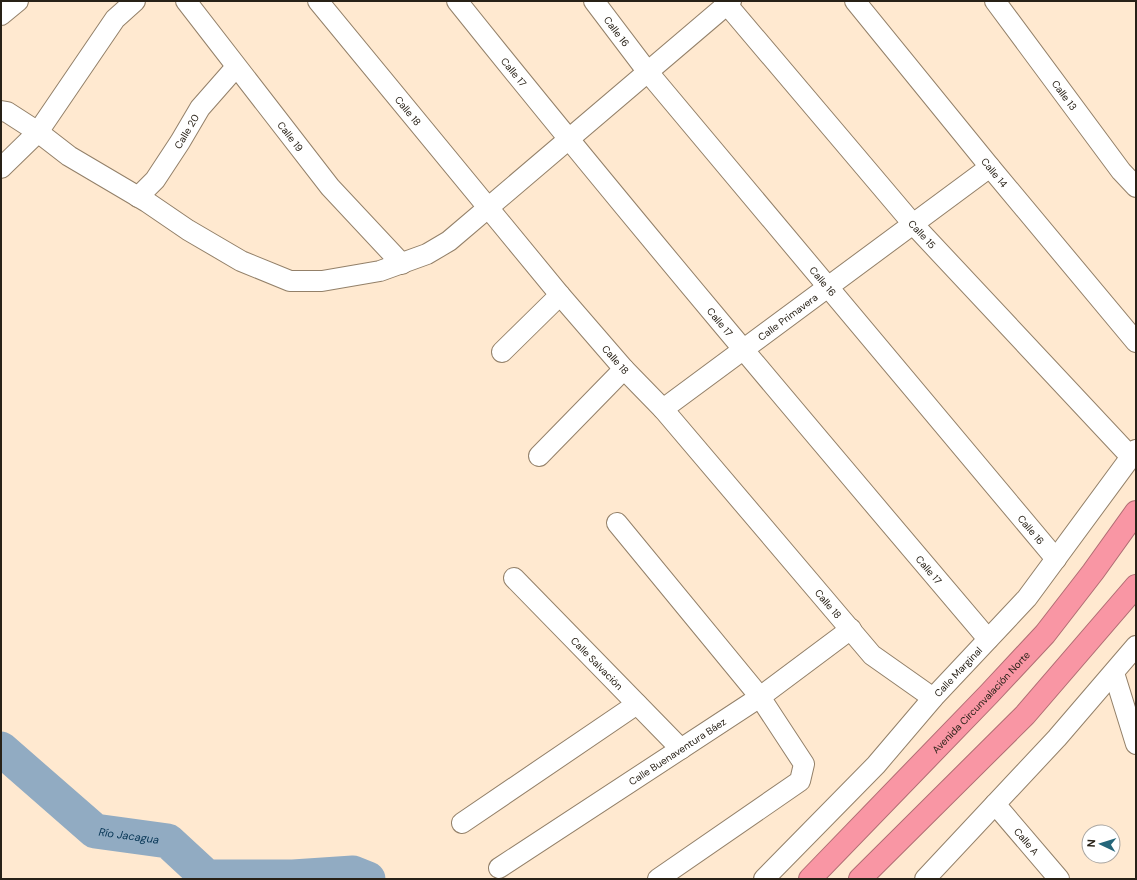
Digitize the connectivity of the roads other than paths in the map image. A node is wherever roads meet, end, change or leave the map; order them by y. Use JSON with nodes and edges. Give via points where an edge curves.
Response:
{"nodes":[{"id":1,"x":18,"y":1,"type":"edge"},
{"id":2,"x":135,"y":1,"type":"edge"},
{"id":3,"x":186,"y":1,"type":"edge"},
{"id":4,"x":318,"y":1,"type":"edge"},
{"id":5,"x":457,"y":1,"type":"edge"},
{"id":6,"x":594,"y":1,"type":"edge"},
{"id":7,"x":855,"y":1,"type":"edge"},
{"id":8,"x":994,"y":1,"type":"edge"},
{"id":9,"x":727,"y":2,"type":"edge"},
{"id":10,"x":1,"y":15,"type":"edge"},
{"id":11,"x":236,"y":67,"type":"junction"},
{"id":12,"x":647,"y":71,"type":"junction"},
{"id":13,"x":1,"y":111,"type":"edge"},
{"id":14,"x":38,"y":132,"type":"junction"},
{"id":15,"x":568,"y":140,"type":"junction"},
{"id":16,"x":990,"y":167,"type":"junction"},
{"id":17,"x":1,"y":168,"type":"edge"},
{"id":18,"x":1136,"y":187,"type":"edge"},
{"id":19,"x":138,"y":197,"type":"junction"},
{"id":20,"x":488,"y":207,"type":"junction"},
{"id":21,"x":913,"y":224,"type":"junction"},
{"id":22,"x":402,"y":264,"type":"junction"},
{"id":23,"x":827,"y":287,"type":"junction"},
{"id":24,"x":560,"y":295,"type":"junction"},
{"id":25,"x":1136,"y":342,"type":"edge"},
{"id":26,"x":743,"y":350,"type":"junction"},
{"id":27,"x":502,"y":352,"type":"dead end"},
{"id":28,"x":624,"y":369,"type":"junction"},
{"id":29,"x":663,"y":409,"type":"junction"},
{"id":30,"x":1134,"y":454,"type":"edge"},
{"id":31,"x":540,"y":456,"type":"dead end"},
{"id":32,"x":1136,"y":512,"type":"edge"},
{"id":33,"x":618,"y":523,"type":"dead end"},
{"id":34,"x":1056,"y":559,"type":"junction"},
{"id":35,"x":514,"y":578,"type":"dead end"},
{"id":36,"x":1136,"y":586,"type":"edge"},
{"id":37,"x":851,"y":629,"type":"junction"},
{"id":38,"x":988,"y":639,"type":"junction"},
{"id":39,"x":1136,"y":646,"type":"edge"},
{"id":40,"x":1114,"y":673,"type":"junction"},
{"id":41,"x":760,"y":697,"type":"junction"},
{"id":42,"x":933,"y":698,"type":"junction"},
{"id":43,"x":637,"y":704,"type":"junction"},
{"id":44,"x":1136,"y":744,"type":"edge"},
{"id":45,"x":681,"y":749,"type":"junction"},
{"id":46,"x":995,"y":804,"type":"junction"},
{"id":47,"x":462,"y":823,"type":"dead end"},
{"id":48,"x":499,"y":868,"type":"dead end"},
{"id":49,"x":658,"y":879,"type":"edge"},
{"id":50,"x":764,"y":879,"type":"edge"},
{"id":51,"x":810,"y":879,"type":"edge"},
{"id":52,"x":860,"y":879,"type":"edge"},
{"id":53,"x":925,"y":879,"type":"edge"},
{"id":54,"x":1059,"y":879,"type":"edge"}],
"edges":[{"from":1,"to":10,"type":"street"},
{"from":2,"to":14,"type":"street","via":[[116,19]]},
{"from":3,"to":11,"type":"street","name":"Calle 19"},
{"from":4,"to":20,"type":"street","name":"Calle 18"},
{"from":5,"to":15,"type":"street","name":"Calle 17"},
{"from":6,"to":12,"type":"street","name":"Calle 16"},
{"from":7,"to":16,"type":"street","name":"Calle 14"},
{"from":8,"to":18,"type":"street","name":"Calle 13"},
{"from":9,"to":12,"type":"street"},
{"from":9,"to":21,"type":"street","name":"Calle 15"},
{"from":11,"to":19,"type":"street","name":"Calle 20","via":[[200,108],[155,180]]},
{"from":11,"to":22,"type":"street","name":"Calle 19","via":[[330,187]]},
{"from":12,"to":15,"type":"street"},
{"from":12,"to":23,"type":"street","name":"Calle 16"},
{"from":13,"to":14,"type":"street","via":[[7,112]]},
{"from":14,"to":17,"type":"street"},
{"from":14,"to":19,"type":"street","via":[[69,156]]},
{"from":15,"to":20,"type":"street"},
{"from":15,"to":26,"type":"street","name":"Calle 17"},
{"from":16,"to":21,"type":"street","name":"Calle Primavera"},
{"from":16,"to":25,"type":"street","name":"Calle 14"},
{"from":19,"to":22,"type":"street","via":[[240,261],[290,281],[322,281],[353,277]]},
{"from":20,"to":22,"type":"street","via":[[449,241],[427,254]]},
{"from":20,"to":24,"type":"street","name":"Calle 18"},
{"from":21,"to":23,"type":"street","name":"Calle Primavera"},
{"from":21,"to":30,"type":"street","name":"Calle 15"},
{"from":23,"to":26,"type":"street","name":"Calle Primavera"},
{"from":23,"to":34,"type":"street","name":"Calle 16"},
{"from":24,"to":27,"type":"street"},
{"from":24,"to":28,"type":"street","name":"Calle 18"},
{"from":26,"to":29,"type":"street","name":"Calle Primavera"},
{"from":26,"to":38,"type":"street","name":"Calle 17"},
{"from":28,"to":29,"type":"street","name":"Calle 18"},
{"from":28,"to":31,"type":"street"},
{"from":29,"to":37,"type":"street","name":"Calle 18"},
{"from":30,"to":34,"type":"street","name":"Calle Marginal"},
{"from":32,"to":51,"type":"highway","name":"Avenida Circunvalación Norte","via":[[1045,634]]},
{"from":33,"to":41,"type":"street"},
{"from":34,"to":38,"type":"street","name":"Calle Marginal","via":[[1027,598]]},
{"from":35,"to":43,"type":"street","name":"Calle Salvación"},
{"from":36,"to":52,"type":"highway","via":[[1025,715]]},
{"from":37,"to":41,"type":"street","name":"Calle Buenaventura Báez"},
{"from":37,"to":42,"type":"street","name":"Calle 18","via":[[872,655]]},
{"from":38,"to":42,"type":"street","name":"Calle Marginal"},
{"from":39,"to":40,"type":"street"},
{"from":40,"to":44,"type":"street"},
{"from":40,"to":46,"type":"street"},
{"from":41,"to":45,"type":"street","name":"Calle Buenaventura Báez"},
{"from":41,"to":49,"type":"street","via":[[804,764],[800,781]]},
{"from":42,"to":50,"type":"street","name":"Calle Marginal","via":[[876,765]]},
{"from":43,"to":45,"type":"street","name":"Calle Salvación"},
{"from":43,"to":47,"type":"street"},
{"from":45,"to":48,"type":"street","name":"Calle Buenaventura Báez"},
{"from":46,"to":53,"type":"street"},
{"from":46,"to":54,"type":"street","name":"Calle A"}]}
